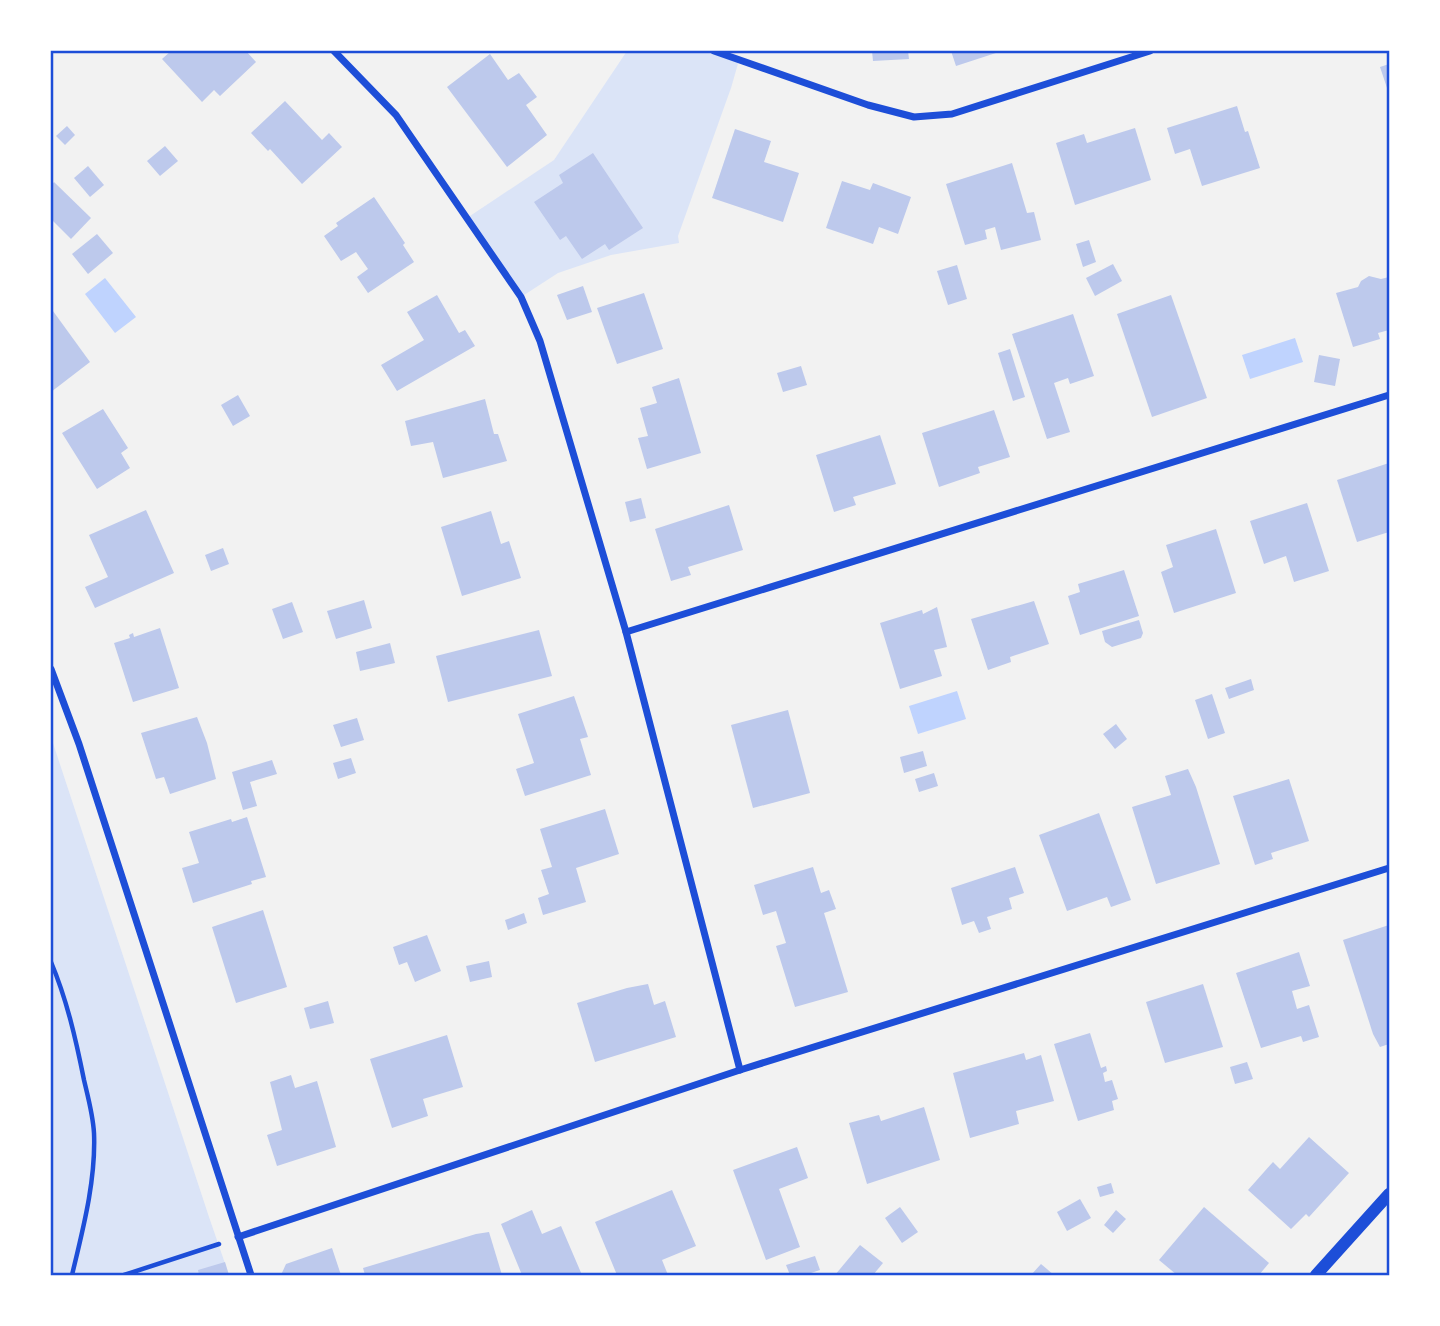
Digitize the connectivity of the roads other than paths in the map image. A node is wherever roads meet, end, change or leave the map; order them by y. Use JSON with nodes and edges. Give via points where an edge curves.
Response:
{"nodes":[{"id":1,"x":334,"y":51,"type":"edge"},
{"id":2,"x":714,"y":51,"type":"edge"},
{"id":3,"x":1150,"y":51,"type":"edge"},
{"id":4,"x":1389,"y":395,"type":"edge"},
{"id":5,"x":626,"y":632,"type":"junction"},
{"id":6,"x":51,"y":669,"type":"edge"},
{"id":7,"x":1389,"y":868,"type":"edge"},
{"id":8,"x":740,"y":1070,"type":"junction"},
{"id":9,"x":1389,"y":1194,"type":"edge"},
{"id":10,"x":238,"y":1237,"type":"junction"},
{"id":11,"x":251,"y":1275,"type":"edge"},
{"id":12,"x":1316,"y":1275,"type":"edge"}],
"edges":[{"from":1,"to":5,"type":"street","via":[[396,115],[521,297],[540,341]]},
{"from":2,"to":3,"type":"street","via":[[914,117],[952,114]]},
{"from":4,"to":5,"type":"street"},
{"from":5,"to":8,"type":"street"},
{"from":6,"to":10,"type":"street"},
{"from":7,"to":8,"type":"street"},
{"from":8,"to":10,"type":"street"},
{"from":9,"to":12,"type":"street"},
{"from":10,"to":11,"type":"street"}]}
